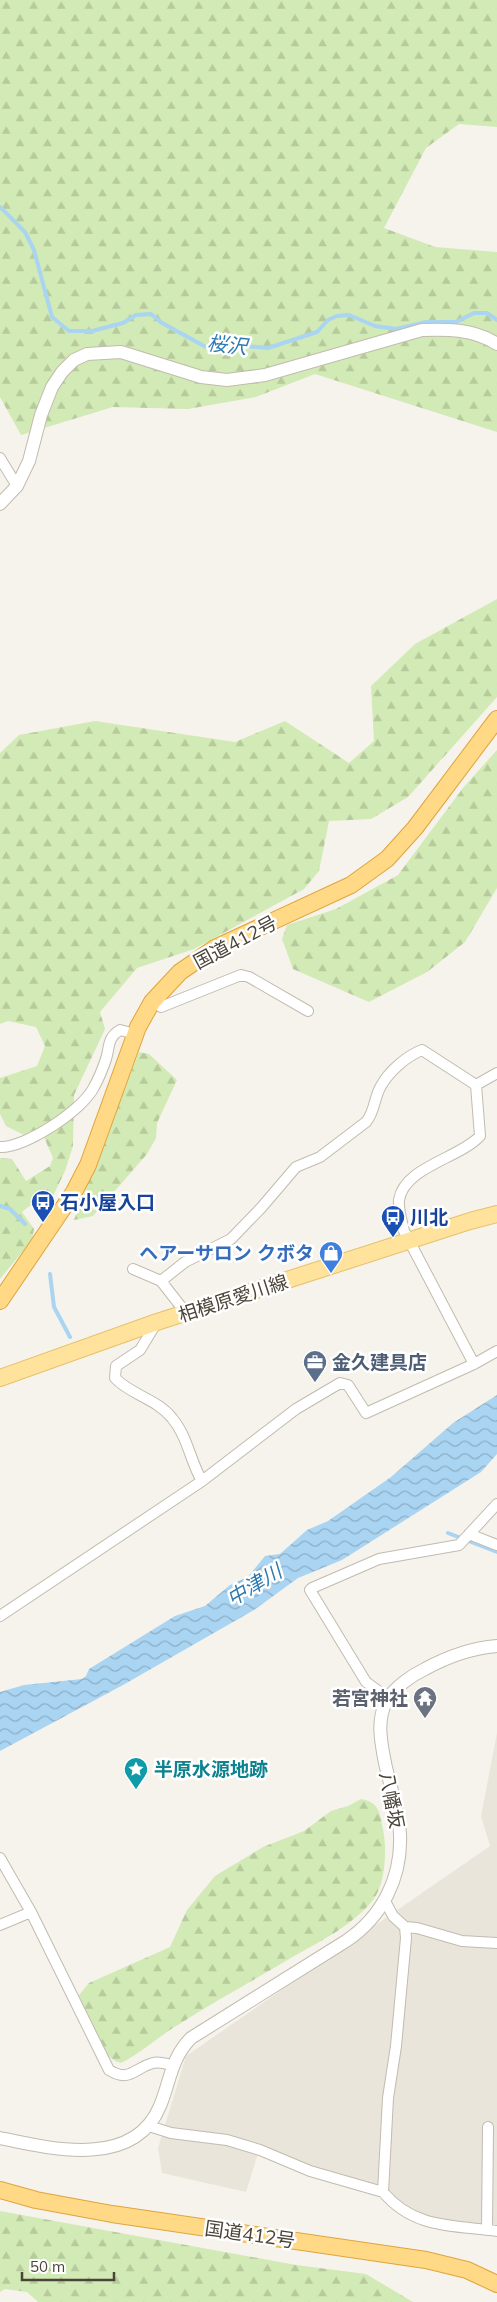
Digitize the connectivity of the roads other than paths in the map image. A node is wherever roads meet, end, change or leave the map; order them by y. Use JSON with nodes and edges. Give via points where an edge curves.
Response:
{"nodes":[{"id":1,"x":497,"y":344,"type":"edge"},
{"id":2,"x":0,"y":458,"type":"edge"},
{"id":3,"x":17,"y":486,"type":"junction"},
{"id":4,"x":0,"y":504,"type":"edge"},
{"id":5,"x":497,"y":719,"type":"edge"},
{"id":6,"x":152,"y":1002,"type":"junction"},
{"id":7,"x":308,"y":1011,"type":"dead end"},
{"id":8,"x":135,"y":1034,"type":"junction"},
{"id":9,"x":497,"y":1073,"type":"edge"},
{"id":10,"x":476,"y":1085,"type":"junction"},
{"id":11,"x":0,"y":1147,"type":"edge"},
{"id":12,"x":497,"y":1214,"type":"edge"},
{"id":13,"x":411,"y":1241,"type":"junction"},
{"id":14,"x":133,"y":1269,"type":"dead end"},
{"id":15,"x":161,"y":1281,"type":"junction"},
{"id":16,"x":0,"y":1302,"type":"edge"},
{"id":17,"x":186,"y":1313,"type":"junction"},
{"id":18,"x":157,"y":1322,"type":"junction"},
{"id":19,"x":497,"y":1351,"type":"edge"},
{"id":20,"x":474,"y":1364,"type":"junction"},
{"id":21,"x":0,"y":1378,"type":"edge"},
{"id":22,"x":202,"y":1481,"type":"junction"},
{"id":23,"x":497,"y":1504,"type":"edge"},
{"id":24,"x":468,"y":1534,"type":"junction"},
{"id":25,"x":497,"y":1545,"type":"edge"},
{"id":26,"x":0,"y":1616,"type":"edge"},
{"id":27,"x":497,"y":1646,"type":"edge"},
{"id":28,"x":388,"y":1698,"type":"junction"},
{"id":29,"x":0,"y":1858,"type":"edge"},
{"id":30,"x":385,"y":1901,"type":"junction"},
{"id":31,"x":31,"y":1912,"type":"junction"},
{"id":32,"x":0,"y":1925,"type":"edge"},
{"id":33,"x":405,"y":1927,"type":"junction"},
{"id":34,"x":497,"y":1944,"type":"edge"},
{"id":35,"x":172,"y":2065,"type":"junction"},
{"id":36,"x":149,"y":2126,"type":"junction"},
{"id":37,"x":488,"y":2127,"type":"dead end"},
{"id":38,"x":0,"y":2138,"type":"edge"},
{"id":39,"x":0,"y":2190,"type":"edge"},
{"id":40,"x":383,"y":2192,"type":"junction"},
{"id":41,"x":492,"y":2231,"type":"edge"},
{"id":42,"x":497,"y":2284,"type":"edge"}],
"edges":[{"from":1,"to":3,"type":"street","via":[[473,333],[422,330],[265,375],[227,380],[201,377],[121,352],[88,354],[74,360],[52,387],[29,461]]},
{"from":2,"to":3,"type":"street"},
{"from":3,"to":4,"type":"street"},
{"from":5,"to":6,"type":"highway","name":"国道412号","via":[[415,828],[387,859],[351,885],[214,948],[180,972]]},
{"from":6,"to":7,"type":"street","via":[[161,1007],[241,976],[249,977]]},
{"from":6,"to":8,"type":"highway","name":"国道412号"},
{"from":8,"to":11,"type":"street","via":[[120,1030],[112,1035],[107,1057],[87,1098],[37,1137],[17,1146]]},
{"from":8,"to":16,"type":"highway","name":"国道412号","via":[[88,1165],[74,1192]]},
{"from":9,"to":10,"type":"street"},
{"from":10,"to":13,"type":"street","via":[[480,1136],[418,1173],[402,1191],[400,1213],[404,1231]]},
{"from":10,"to":15,"type":"street","via":[[422,1050],[410,1056],[380,1086],[366,1122],[320,1157],[296,1167],[231,1239],[185,1262]]},
{"from":12,"to":13,"type":"main road","name":"相模原愛川線"},
{"from":13,"to":17,"type":"main road","name":"相模原愛川線"},
{"from":13,"to":20,"type":"street"},
{"from":14,"to":15,"type":"street"},
{"from":15,"to":17,"type":"street"},
{"from":17,"to":18,"type":"main road","name":"相模原愛川線"},
{"from":18,"to":21,"type":"main road","name":"相模原愛川線"},
{"from":18,"to":22,"type":"street","via":[[140,1350],[116,1366],[115,1378],[120,1384],[149,1398],[172,1417],[190,1449]]},
{"from":19,"to":20,"type":"street"},
{"from":20,"to":22,"type":"street","via":[[366,1413],[348,1386],[340,1383],[296,1409]]},
{"from":22,"to":26,"type":"street"},
{"from":23,"to":24,"type":"street"},
{"from":24,"to":25,"type":"street"},
{"from":24,"to":28,"type":"street","via":[[459,1544],[379,1559],[310,1590],[366,1682]]},
{"from":27,"to":28,"type":"street","via":[[462,1653],[433,1665],[417,1673]]},
{"from":28,"to":30,"type":"street","name":"八幡坂","via":[[380,1734],[400,1833],[396,1872]]},
{"from":29,"to":31,"type":"street"},
{"from":30,"to":33,"type":"street","via":[[393,1916]]},
{"from":30,"to":35,"type":"street","name":"八幡坂","via":[[355,1935],[191,2038]]},
{"from":31,"to":32,"type":"street"},
{"from":31,"to":35,"type":"street","via":[[110,2070],[117,2075],[129,2075],[152,2063]]},
{"from":33,"to":34,"type":"street","via":[[462,1941]]},
{"from":33,"to":40,"type":"street","via":[[396,2046],[385,2130]]},
{"from":35,"to":36,"type":"street","name":"八幡坂","via":[[161,2103]]},
{"from":36,"to":38,"type":"street","via":[[135,2138],[82,2150],[54,2150]]},
{"from":36,"to":40,"type":"street","via":[[171,2133],[227,2140],[310,2171]]},
{"from":37,"to":41,"type":"street"},
{"from":39,"to":42,"type":"highway","name":"国道412号","via":[[112,2214],[426,2260],[466,2270]]},
{"from":40,"to":41,"type":"street","via":[[403,2211],[423,2222]]}]}
